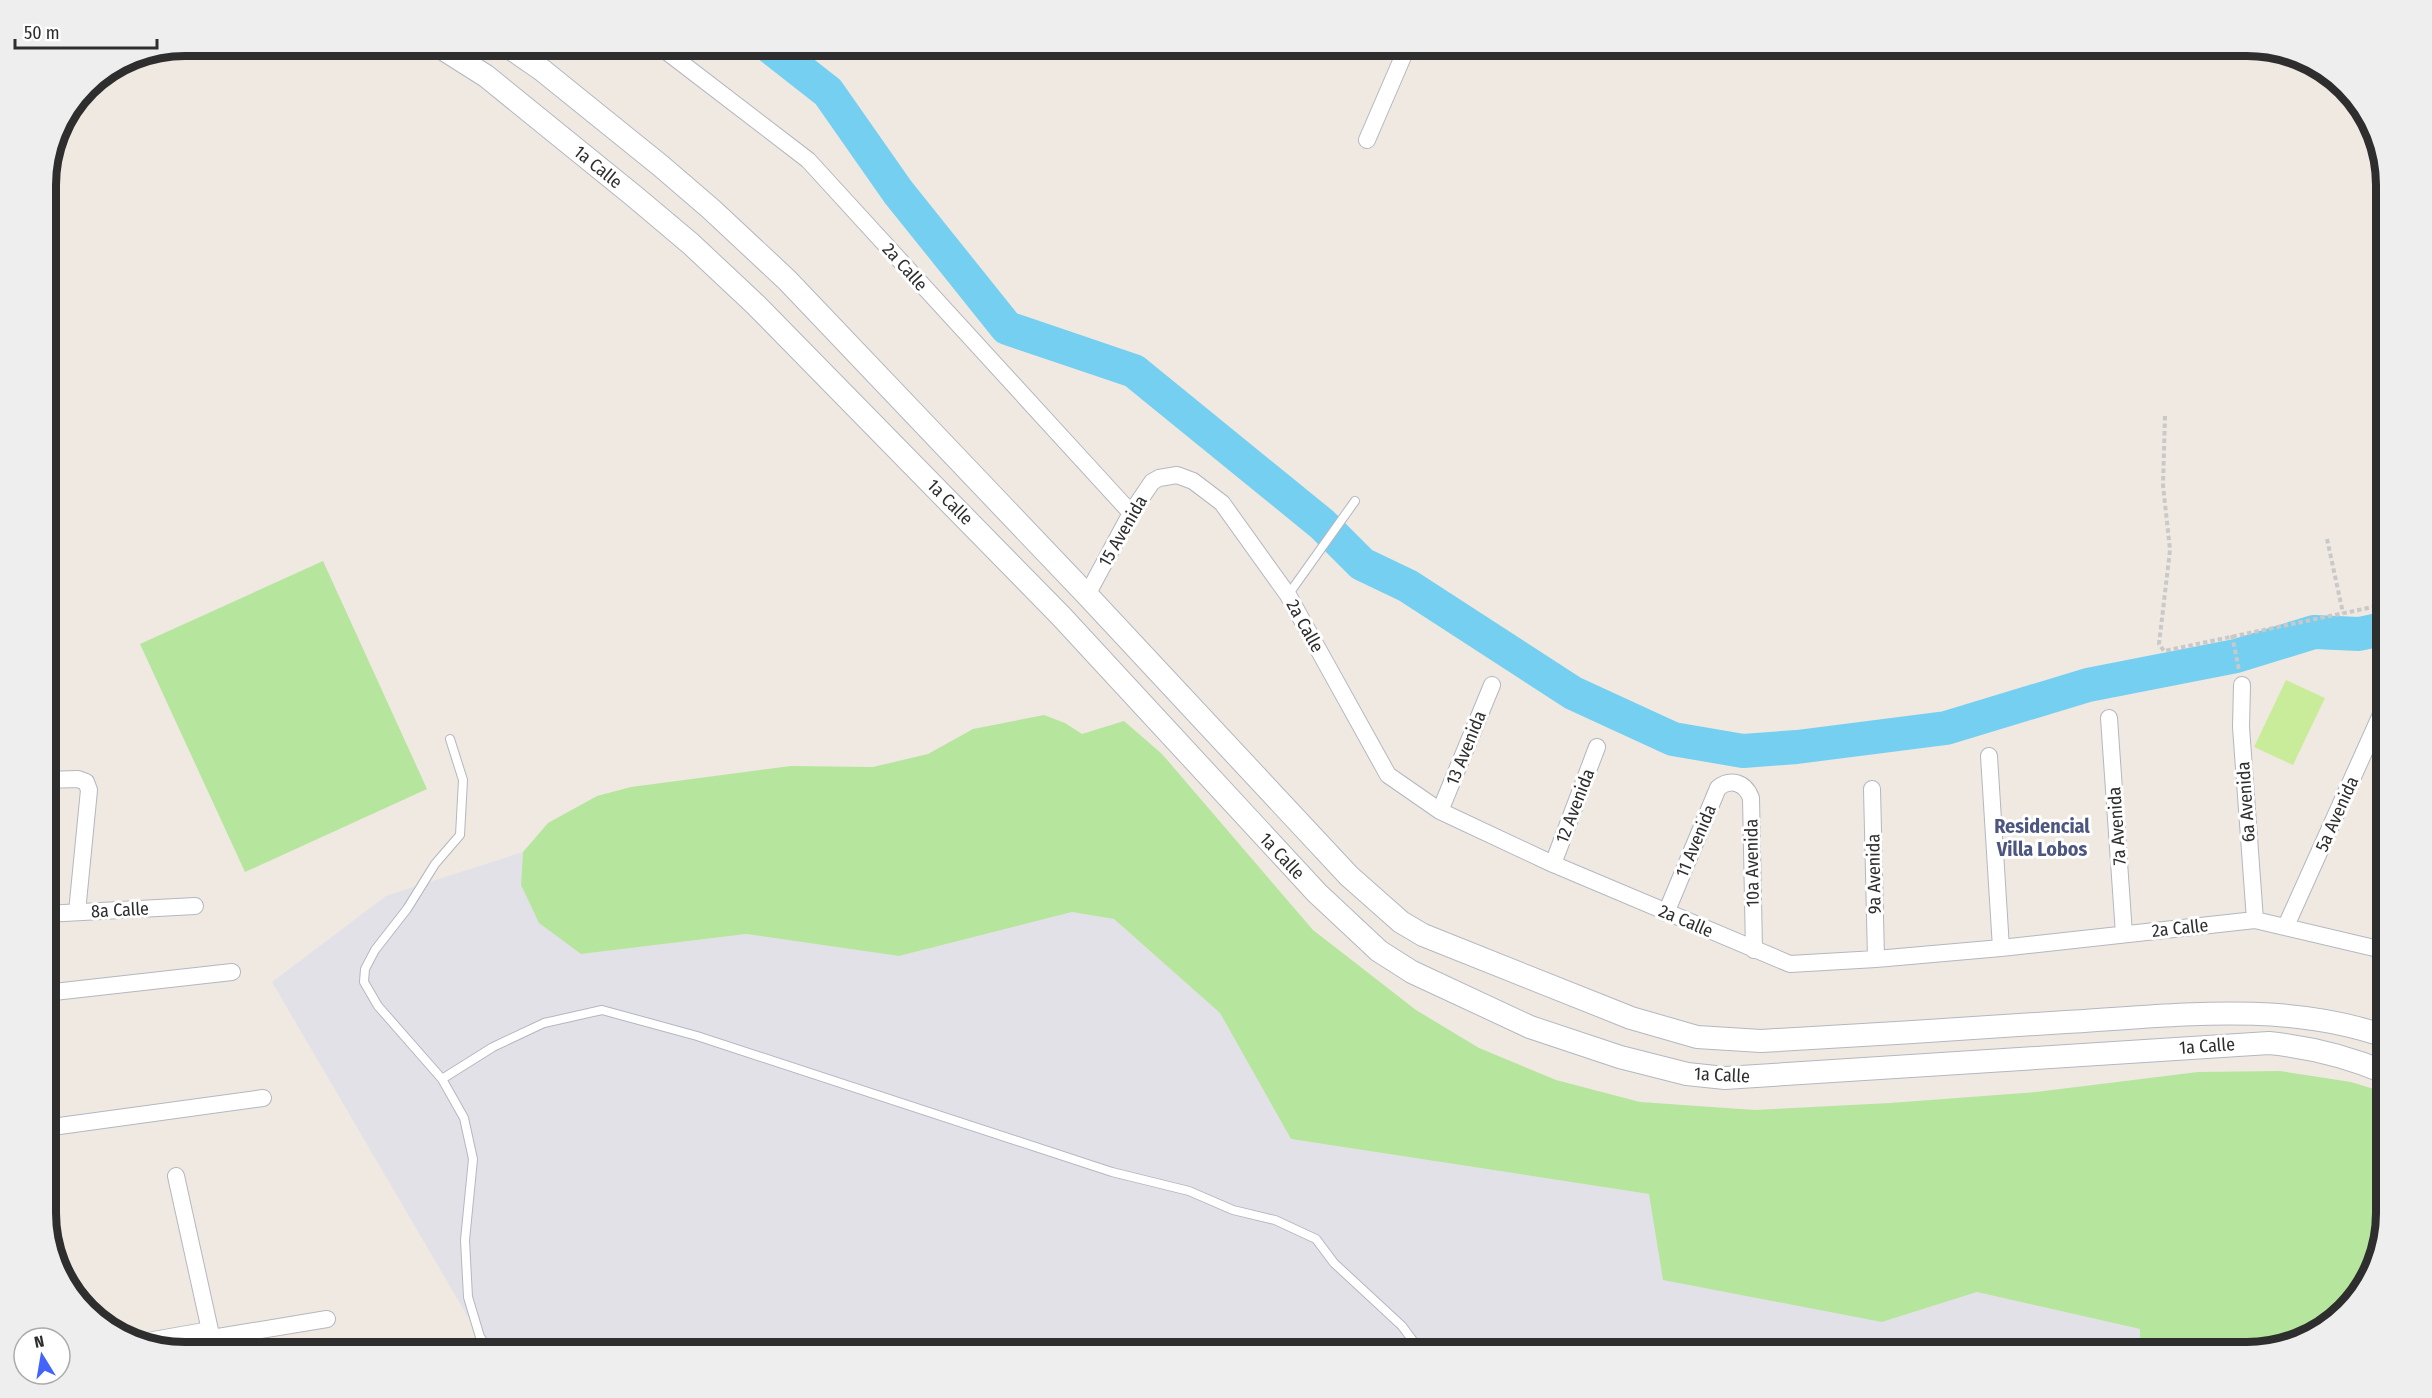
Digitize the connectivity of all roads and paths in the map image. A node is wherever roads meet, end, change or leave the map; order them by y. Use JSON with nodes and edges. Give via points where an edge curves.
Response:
{"nodes":[{"id":1,"x":454,"y":56,"type":"edge"},
{"id":2,"x":522,"y":56,"type":"edge"},
{"id":3,"x":672,"y":56,"type":"edge"},
{"id":4,"x":1403,"y":56,"type":"edge"},
{"id":5,"x":1368,"y":140,"type":"dead end"},
{"id":6,"x":2165,"y":416,"type":"dead end"},
{"id":7,"x":1168,"y":476,"type":"joint"},
{"id":8,"x":1355,"y":501,"type":"dead end"},
{"id":9,"x":1131,"y":513,"type":"junction"},
{"id":10,"x":2327,"y":539,"type":"dead end"},
{"id":11,"x":1087,"y":595,"type":"junction"},
{"id":12,"x":1288,"y":595,"type":"junction"},
{"id":13,"x":2376,"y":606,"type":"edge"},
{"id":14,"x":2343,"y":613,"type":"junction"},
{"id":15,"x":2232,"y":635,"type":"junction"},
{"id":16,"x":2241,"y":678,"type":"joint"},
{"id":17,"x":1492,"y":685,"type":"dead end"},
{"id":18,"x":2109,"y":718,"type":"dead end"},
{"id":19,"x":2376,"y":726,"type":"edge"},
{"id":20,"x":450,"y":739,"type":"dead end"},
{"id":21,"x":1597,"y":747,"type":"dead end"},
{"id":22,"x":1989,"y":756,"type":"dead end"},
{"id":23,"x":56,"y":780,"type":"edge"},
{"id":24,"x":1737,"y":783,"type":"joint"},
{"id":25,"x":1872,"y":789,"type":"dead end"},
{"id":26,"x":1440,"y":811,"type":"junction"},
{"id":27,"x":1553,"y":864,"type":"junction"},
{"id":28,"x":195,"y":906,"type":"dead end"},
{"id":29,"x":76,"y":912,"type":"junction"},
{"id":30,"x":56,"y":913,"type":"edge"},
{"id":31,"x":1666,"y":913,"type":"junction"},
{"id":32,"x":2255,"y":920,"type":"junction"},
{"id":33,"x":2286,"y":926,"type":"junction"},
{"id":34,"x":2124,"y":934,"type":"junction"},
{"id":35,"x":2001,"y":948,"type":"junction"},
{"id":36,"x":2376,"y":948,"type":"edge"},
{"id":37,"x":1754,"y":950,"type":"junction"},
{"id":38,"x":1876,"y":959,"type":"junction"},
{"id":39,"x":232,"y":972,"type":"dead end"},
{"id":40,"x":56,"y":992,"type":"edge"},
{"id":41,"x":2376,"y":1033,"type":"edge"},
{"id":42,"x":2376,"y":1069,"type":"edge"},
{"id":43,"x":442,"y":1079,"type":"junction"},
{"id":44,"x":263,"y":1098,"type":"dead end"},
{"id":45,"x":56,"y":1126,"type":"edge"},
{"id":46,"x":176,"y":1176,"type":"dead end"},
{"id":47,"x":327,"y":1319,"type":"dead end"},
{"id":48,"x":212,"y":1340,"type":"edge"},
{"id":49,"x":170,"y":1341,"type":"edge"},
{"id":50,"x":484,"y":1342,"type":"edge"},
{"id":51,"x":1414,"y":1342,"type":"edge"}],
"edges":[{"from":1,"to":42,"type":"main road","name":"1a Calle","via":[[486,76],[634,196],[756,305],[1061,616],[1317,893],[1379,951],[1412,972],[1530,1027],[1630,1060],[1687,1074],[1725,1078],[2269,1043],[2340,1055]]},
{"from":2,"to":11,"type":"main road","name":"1a Calle","via":[[711,209],[787,280]]},
{"from":3,"to":9,"type":"street","name":"2a Calle","via":[[808,160]]},
{"from":4,"to":5,"type":"street"},
{"from":6,"to":15,"type":"path","via":[[2163,485],[2170,550],[2159,644],[2164,651]]},
{"from":7,"to":9,"type":"street","name":"15 Avenida","via":[[1152,482]]},
{"from":7,"to":12,"type":"street","name":"2a Calle","via":[[1193,481],[1222,503]]},
{"from":8,"to":12,"type":"lane"},
{"from":9,"to":11,"type":"street","name":"15 Avenida"},
{"from":10,"to":14,"type":"path"},
{"from":11,"to":41,"type":"main road","name":"1a Calle","via":[[1318,844],[1401,922],[1423,935],[1630,1018],[1697,1037],[1761,1041],[2263,1013],[2304,1016]]},
{"from":12,"to":26,"type":"street","name":"2a Calle","via":[[1388,775]]},
{"from":13,"to":14,"type":"path"},
{"from":14,"to":15,"type":"path"},
{"from":15,"to":16,"type":"path"},
{"from":16,"to":32,"type":"street","name":"6a Avenida"},
{"from":17,"to":26,"type":"street","name":"13 Avenida"},
{"from":18,"to":34,"type":"street","name":"7a Avenida"},
{"from":19,"to":33,"type":"street","name":"5a Avenida"},
{"from":20,"to":43,"type":"lane","via":[[464,780],[459,835],[375,950],[365,969],[364,982],[378,1006]]},
{"from":21,"to":27,"type":"street","name":"12 Avenida"},
{"from":22,"to":35,"type":"street"},
{"from":23,"to":29,"type":"street","via":[[78,779],[86,782],[89,789]]},
{"from":24,"to":31,"type":"street","name":"11 Avenida","via":[[1724,783],[1718,788]]},
{"from":24,"to":37,"type":"street","name":"10a Avenida","via":[[1744,786],[1751,798]]},
{"from":25,"to":38,"type":"street","name":"9a Avenida"},
{"from":26,"to":27,"type":"street","name":"2a Calle"},
{"from":27,"to":31,"type":"street","name":"2a Calle"},
{"from":28,"to":29,"type":"street","name":"8a Calle"},
{"from":29,"to":30,"type":"street","name":"8a Calle"},
{"from":31,"to":37,"type":"street","name":"2a Calle"},
{"from":32,"to":33,"type":"street","name":"2a Calle"},
{"from":32,"to":34,"type":"street","name":"2a Calle"},
{"from":33,"to":36,"type":"street","name":"2a Calle"},
{"from":34,"to":35,"type":"street","name":"2a Calle"},
{"from":35,"to":38,"type":"street","name":"2a Calle"},
{"from":37,"to":38,"type":"street","name":"2a Calle","via":[[1790,964]]},
{"from":39,"to":40,"type":"street"},
{"from":43,"to":50,"type":"lane","via":[[464,1118],[473,1159],[465,1240],[468,1298]]},
{"from":43,"to":51,"type":"lane","via":[[494,1047],[544,1023],[602,1010],[686,1033],[1112,1172],[1189,1191],[1233,1210],[1275,1220],[1316,1239],[1334,1263],[1402,1326]]},
{"from":44,"to":45,"type":"street"},
{"from":46,"to":48,"type":"street"},
{"from":47,"to":48,"type":"street"},
{"from":48,"to":49,"type":"street"}]}
